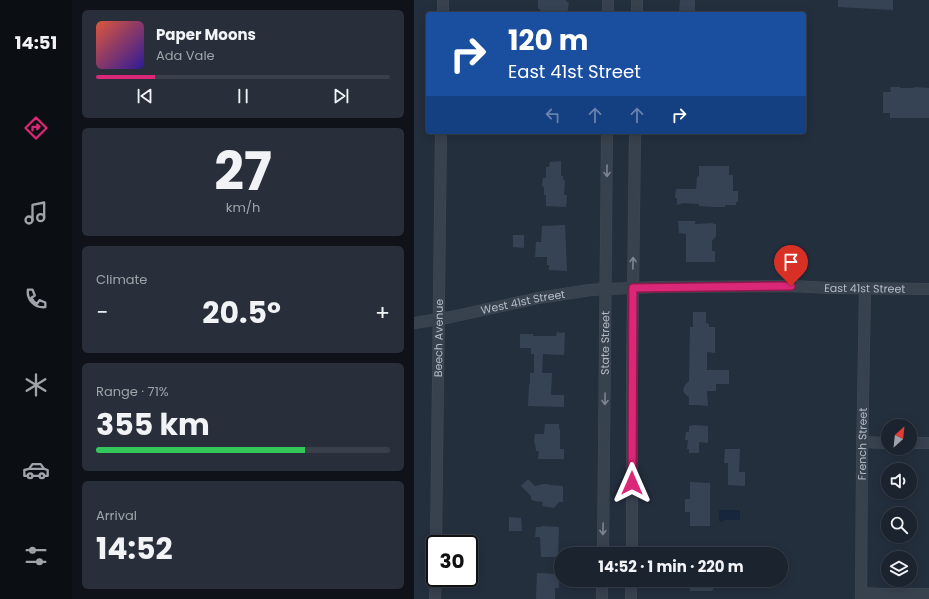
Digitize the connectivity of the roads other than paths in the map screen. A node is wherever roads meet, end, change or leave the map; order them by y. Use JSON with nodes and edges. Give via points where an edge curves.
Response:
{"nodes":[{"id":1,"x":443,"y":0,"type":"edge"},
{"id":2,"x":608,"y":0,"type":"edge"},
{"id":3,"x":637,"y":0,"type":"edge"},
{"id":4,"x":443,"y":12,"type":"edge"},
{"id":5,"x":608,"y":12,"type":"edge"},
{"id":6,"x":636,"y":12,"type":"edge"},
{"id":7,"x":441,"y":134,"type":"edge"},
{"id":8,"x":607,"y":134,"type":"edge"},
{"id":9,"x":635,"y":134,"type":"edge"},
{"id":10,"x":633,"y":288,"type":"junction"},
{"id":11,"x":865,"y":288,"type":"junction"},
{"id":12,"x":606,"y":289,"type":"junction"},
{"id":13,"x":929,"y":289,"type":"edge"},
{"id":14,"x":440,"y":318,"type":"junction"},
{"id":15,"x":414,"y":323,"type":"edge"},
{"id":16,"x":862,"y":442,"type":"junction"},
{"id":17,"x":881,"y":443,"type":"edge"},
{"id":18,"x":917,"y":443,"type":"edge"},
{"id":19,"x":929,"y":443,"type":"edge"},
{"id":20,"x":436,"y":535,"type":"edge"},
{"id":21,"x":603,"y":547,"type":"edge"},
{"id":22,"x":632,"y":547,"type":"edge"},
{"id":23,"x":436,"y":587,"type":"edge"},
{"id":24,"x":602,"y":587,"type":"edge"},
{"id":25,"x":631,"y":587,"type":"edge"},
{"id":26,"x":929,"y":594,"type":"edge"},
{"id":27,"x":861,"y":596,"type":"edge"},
{"id":28,"x":435,"y":599,"type":"edge"},
{"id":29,"x":602,"y":599,"type":"edge"},
{"id":30,"x":631,"y":599,"type":"edge"}],
"edges":[{"from":1,"to":4,"type":"street"},
{"from":2,"to":5,"type":"street"},
{"from":3,"to":6,"type":"street"},
{"from":7,"to":14,"type":"street","name":"Beech Avenue"},
{"from":8,"to":12,"type":"street","name":"State Street","one_way":true},
{"from":10,"to":9,"type":"street","one_way":true},
{"from":10,"to":11,"type":"street","name":"East 41st Street"},
{"from":10,"to":12,"type":"street","name":"West 41st Street"},
{"from":10,"to":22,"type":"street"},
{"from":11,"to":13,"type":"street","name":"East 41st Street"},
{"from":11,"to":16,"type":"street","name":"French Street"},
{"from":12,"to":14,"type":"street","name":"West 41st Street","via":[[538,298]]},
{"from":12,"to":21,"type":"street","name":"State Street","one_way":true},
{"from":14,"to":15,"type":"street","name":"West 41st Street"},
{"from":14,"to":20,"type":"street","name":"Beech Avenue"},
{"from":16,"to":17,"type":"street"},
{"from":16,"to":27,"type":"street","name":"French Street"},
{"from":18,"to":19,"type":"street"},
{"from":23,"to":28,"type":"street"},
{"from":24,"to":29,"type":"street"},
{"from":25,"to":30,"type":"street"},
{"from":26,"to":27,"type":"street"}]}
